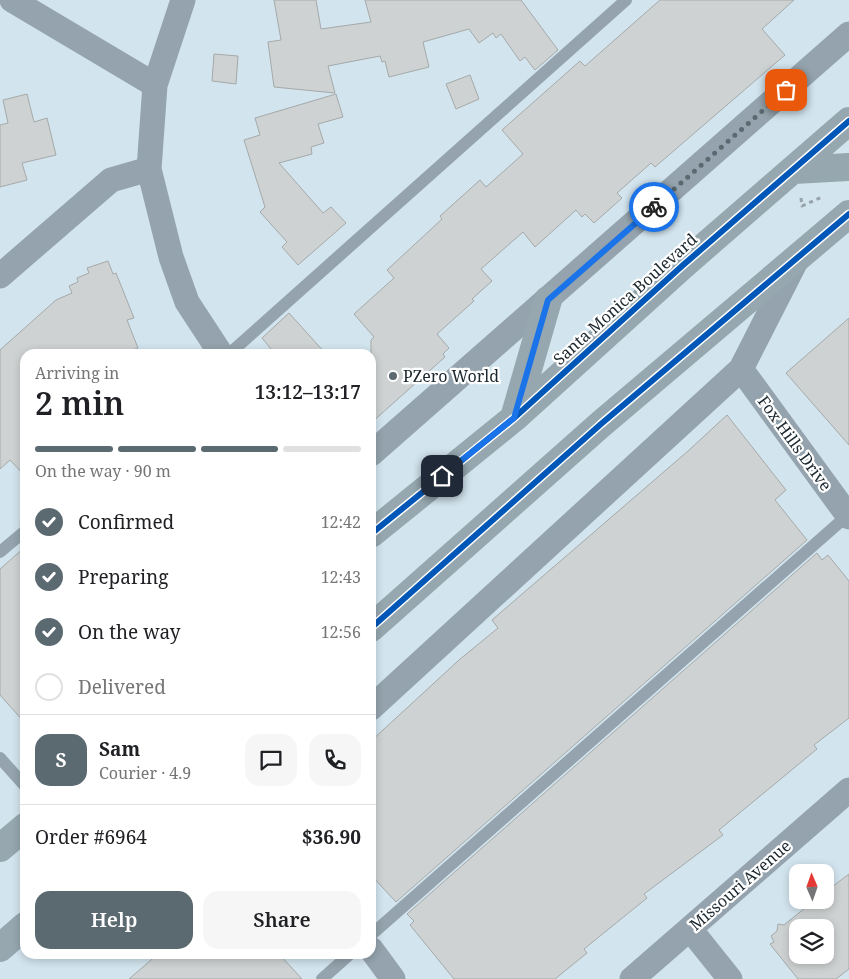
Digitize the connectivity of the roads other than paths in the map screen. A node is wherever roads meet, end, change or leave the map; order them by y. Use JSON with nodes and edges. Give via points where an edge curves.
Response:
{"nodes":[{"id":1,"x":12,"y":0,"type":"edge"},
{"id":2,"x":183,"y":0,"type":"edge"},
{"id":3,"x":626,"y":0,"type":"edge"},
{"id":4,"x":849,"y":34,"type":"edge"},
{"id":5,"x":155,"y":85,"type":"junction"},
{"id":6,"x":849,"y":121,"type":"edge"},
{"id":7,"x":849,"y":167,"type":"edge"},
{"id":8,"x":149,"y":169,"type":"junction"},
{"id":9,"x":794,"y":170,"type":"junction"},
{"id":10,"x":849,"y":214,"type":"edge"},
{"id":11,"x":800,"y":253,"type":"junction"},
{"id":12,"x":0,"y":276,"type":"edge"},
{"id":13,"x":548,"y":300,"type":"junction"},
{"id":14,"x":218,"y":349,"type":"edge"},
{"id":15,"x":235,"y":349,"type":"edge"},
{"id":16,"x":741,"y":369,"type":"junction"},
{"id":17,"x":514,"y":418,"type":"junction"},
{"id":18,"x":376,"y":450,"type":"edge"},
{"id":19,"x":849,"y":515,"type":"edge"},
{"id":20,"x":376,"y":530,"type":"edge"},
{"id":21,"x":20,"y":535,"type":"edge"},
{"id":22,"x":0,"y":552,"type":"edge"},
{"id":23,"x":376,"y":624,"type":"edge"},
{"id":24,"x":376,"y":703,"type":"edge"},
{"id":25,"x":0,"y":758,"type":"edge"},
{"id":26,"x":20,"y":780,"type":"edge"},
{"id":27,"x":849,"y":790,"type":"edge"},
{"id":28,"x":20,"y":830,"type":"edge"},
{"id":29,"x":0,"y":848,"type":"edge"},
{"id":30,"x":690,"y":929,"type":"junction"},
{"id":31,"x":20,"y":930,"type":"edge"},
{"id":32,"x":376,"y":931,"type":"edge"},
{"id":33,"x":0,"y":948,"type":"edge"},
{"id":34,"x":376,"y":956,"type":"edge"},
{"id":35,"x":344,"y":959,"type":"edge"},
{"id":36,"x":322,"y":979,"type":"edge"},
{"id":37,"x":393,"y":979,"type":"edge"},
{"id":38,"x":632,"y":979,"type":"edge"},
{"id":39,"x":730,"y":979,"type":"edge"}],
"edges":[{"from":1,"to":5,"type":"street"},
{"from":2,"to":5,"type":"street"},
{"from":3,"to":15,"type":"lane"},
{"from":4,"to":13,"type":"street"},
{"from":5,"to":8,"type":"street"},
{"from":6,"to":9,"type":"main road","name":"Santa Monica Boulevard"},
{"from":7,"to":9,"type":"main road"},
{"from":8,"to":12,"type":"street","via":[[111,180]]},
{"from":8,"to":14,"type":"street","via":[[171,257],[187,302]]},
{"from":9,"to":17,"type":"main road","name":"Santa Monica Boulevard"},
{"from":10,"to":11,"type":"main road"},
{"from":11,"to":16,"type":"street"},
{"from":11,"to":23,"type":"main road"},
{"from":13,"to":17,"type":"main road"},
{"from":13,"to":18,"type":"street"},
{"from":16,"to":19,"type":"street","name":"Fox Hills Drive"},
{"from":16,"to":24,"type":"street"},
{"from":17,"to":20,"type":"main road","name":"Santa Monica Boulevard"},
{"from":19,"to":32,"type":"lane"},
{"from":21,"to":22,"type":"lane"},
{"from":25,"to":26,"type":"lane"},
{"from":27,"to":30,"type":"street","name":"Missouri Avenue"},
{"from":28,"to":29,"type":"main road"},
{"from":30,"to":38,"type":"street","name":"Missouri Avenue"},
{"from":30,"to":39,"type":"street"},
{"from":31,"to":33,"type":"main road"},
{"from":34,"to":37,"type":"street"},
{"from":35,"to":36,"type":"lane"}]}
